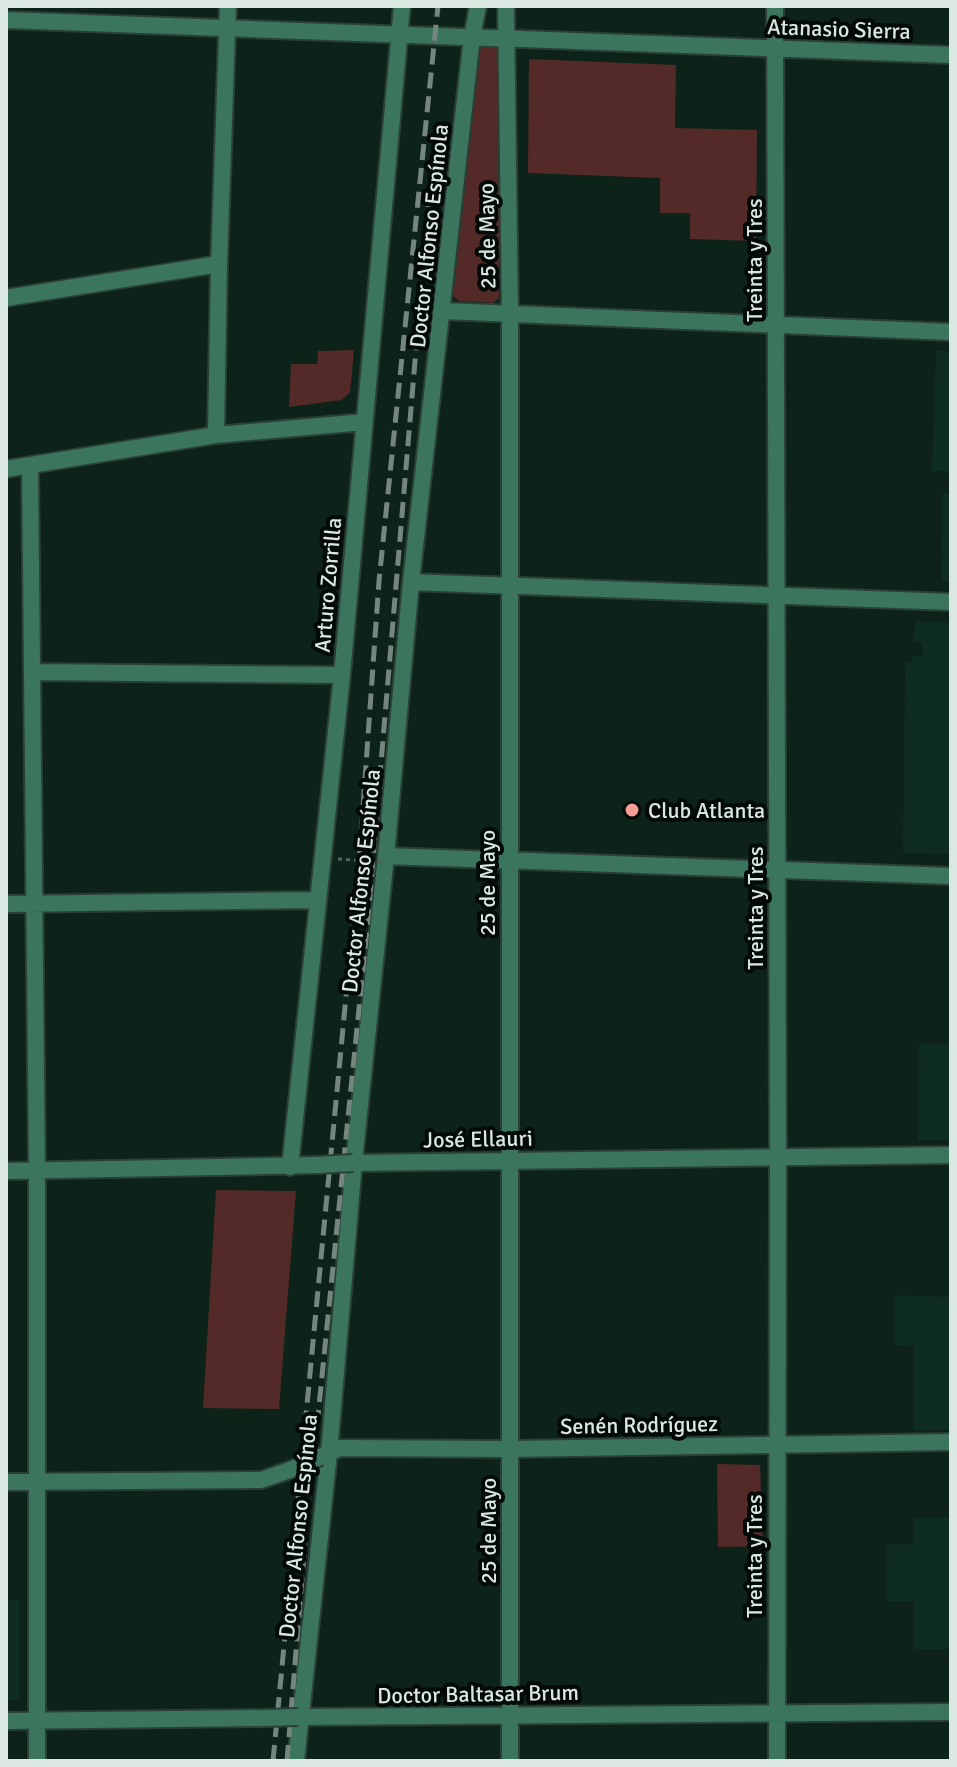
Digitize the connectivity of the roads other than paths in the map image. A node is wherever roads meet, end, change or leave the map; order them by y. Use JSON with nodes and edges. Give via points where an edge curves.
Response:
{"nodes":[{"id":1,"x":228,"y":6,"type":"edge"},
{"id":2,"x":402,"y":6,"type":"edge"},
{"id":3,"x":478,"y":6,"type":"edge"},
{"id":4,"x":506,"y":6,"type":"edge"},
{"id":5,"x":775,"y":6,"type":"edge"},
{"id":6,"x":6,"y":20,"type":"edge"},
{"id":7,"x":227,"y":26,"type":"junction"},
{"id":8,"x":400,"y":33,"type":"junction"},
{"id":9,"x":472,"y":37,"type":"junction"},
{"id":10,"x":506,"y":38,"type":"junction"},
{"id":11,"x":775,"y":49,"type":"junction"},
{"id":12,"x":951,"y":55,"type":"edge"},
{"id":13,"x":219,"y":264,"type":"junction"},
{"id":14,"x":6,"y":298,"type":"edge"},
{"id":15,"x":443,"y":311,"type":"junction"},
{"id":16,"x":510,"y":315,"type":"junction"},
{"id":17,"x":776,"y":325,"type":"junction"},
{"id":18,"x":951,"y":332,"type":"edge"},
{"id":19,"x":364,"y":422,"type":"junction"},
{"id":20,"x":216,"y":435,"type":"junction"},
{"id":21,"x":30,"y":466,"type":"junction"},
{"id":22,"x":6,"y":469,"type":"edge"},
{"id":23,"x":411,"y":582,"type":"junction"},
{"id":24,"x":509,"y":585,"type":"junction"},
{"id":25,"x":776,"y":596,"type":"junction"},
{"id":26,"x":951,"y":602,"type":"edge"},
{"id":27,"x":33,"y":672,"type":"junction"},
{"id":28,"x":342,"y":675,"type":"junction"},
{"id":29,"x":386,"y":859,"type":"junction"},
{"id":30,"x":509,"y":861,"type":"junction"},
{"id":31,"x":777,"y":869,"type":"junction"},
{"id":32,"x":951,"y":876,"type":"edge"},
{"id":33,"x":316,"y":900,"type":"junction"},
{"id":34,"x":6,"y":904,"type":"edge"},
{"id":35,"x":35,"y":904,"type":"junction"},
{"id":36,"x":951,"y":1155,"type":"edge"},
{"id":37,"x":778,"y":1158,"type":"junction"},
{"id":38,"x":508,"y":1160,"type":"junction"},
{"id":39,"x":354,"y":1162,"type":"junction"},
{"id":40,"x":290,"y":1167,"type":"junction"},
{"id":41,"x":6,"y":1171,"type":"edge"},
{"id":42,"x":37,"y":1171,"type":"junction"},
{"id":43,"x":951,"y":1442,"type":"edge"},
{"id":44,"x":776,"y":1444,"type":"junction"},
{"id":45,"x":511,"y":1449,"type":"junction"},
{"id":46,"x":324,"y":1455,"type":"junction"},
{"id":47,"x":6,"y":1482,"type":"edge"},
{"id":48,"x":38,"y":1482,"type":"junction"},
{"id":49,"x":951,"y":1712,"type":"edge"},
{"id":50,"x":776,"y":1713,"type":"junction"},
{"id":51,"x":509,"y":1715,"type":"junction"},
{"id":52,"x":298,"y":1717,"type":"junction"},
{"id":53,"x":37,"y":1720,"type":"junction"},
{"id":54,"x":6,"y":1721,"type":"edge"},
{"id":55,"x":37,"y":1761,"type":"edge"},
{"id":56,"x":296,"y":1761,"type":"edge"},
{"id":57,"x":510,"y":1761,"type":"edge"},
{"id":58,"x":777,"y":1761,"type":"edge"}],
"edges":[{"from":1,"to":7,"type":"street"},
{"from":2,"to":8,"type":"street","name":"Arturo Zorrilla"},
{"from":3,"to":9,"type":"street","name":"Doctor Alfonso Espínola"},
{"from":4,"to":10,"type":"street","name":"25 de Mayo"},
{"from":5,"to":11,"type":"street","name":"Treinta y Tres"},
{"from":6,"to":7,"type":"street","name":"Atanasio Sierra"},
{"from":7,"to":8,"type":"street","name":"Atanasio Sierra"},
{"from":7,"to":13,"type":"street"},
{"from":8,"to":9,"type":"street","name":"Atanasio Sierra"},
{"from":8,"to":19,"type":"street","name":"Arturo Zorrilla"},
{"from":9,"to":10,"type":"street","name":"Atanasio Sierra"},
{"from":9,"to":15,"type":"street","name":"Doctor Alfonso Espínola"},
{"from":10,"to":11,"type":"street","name":"Atanasio Sierra"},
{"from":10,"to":16,"type":"street","name":"25 de Mayo"},
{"from":11,"to":12,"type":"street","name":"Atanasio Sierra"},
{"from":11,"to":17,"type":"street","name":"Treinta y Tres"},
{"from":13,"to":14,"type":"street"},
{"from":13,"to":20,"type":"street"},
{"from":15,"to":16,"type":"street"},
{"from":15,"to":23,"type":"street","name":"Doctor Alfonso Espínola"},
{"from":16,"to":17,"type":"street"},
{"from":16,"to":24,"type":"street","name":"25 de Mayo"},
{"from":17,"to":18,"type":"street"},
{"from":17,"to":25,"type":"street","name":"Treinta y Tres"},
{"from":19,"to":20,"type":"street"},
{"from":19,"to":28,"type":"street","name":"Arturo Zorrilla"},
{"from":20,"to":21,"type":"street"},
{"from":21,"to":22,"type":"street"},
{"from":21,"to":27,"type":"street"},
{"from":23,"to":24,"type":"street"},
{"from":23,"to":29,"type":"street","name":"Doctor Alfonso Espínola"},
{"from":24,"to":25,"type":"street"},
{"from":24,"to":30,"type":"street","name":"25 de Mayo"},
{"from":25,"to":26,"type":"street"},
{"from":25,"to":31,"type":"street","name":"Treinta y Tres"},
{"from":27,"to":28,"type":"street"},
{"from":27,"to":35,"type":"street"},
{"from":28,"to":33,"type":"street","name":"Arturo Zorrilla"},
{"from":29,"to":30,"type":"street"},
{"from":29,"to":39,"type":"street","name":"Doctor Alfonso Espínola"},
{"from":30,"to":31,"type":"street"},
{"from":30,"to":38,"type":"street","name":"25 de Mayo"},
{"from":31,"to":32,"type":"street"},
{"from":31,"to":37,"type":"street","name":"Treinta y Tres"},
{"from":33,"to":35,"type":"street"},
{"from":33,"to":40,"type":"street","name":"Arturo Zorrilla"},
{"from":34,"to":35,"type":"street"},
{"from":35,"to":42,"type":"street"},
{"from":36,"to":37,"type":"street","name":"José Ellauri"},
{"from":37,"to":38,"type":"street","name":"José Ellauri"},
{"from":37,"to":44,"type":"street","name":"Treinta y Tres"},
{"from":38,"to":39,"type":"street","name":"José Ellauri"},
{"from":38,"to":45,"type":"street","name":"25 de Mayo"},
{"from":39,"to":40,"type":"street","name":"José Ellauri","bridge":true},
{"from":39,"to":46,"type":"street","name":"Doctor Alfonso Espínola"},
{"from":40,"to":42,"type":"street","name":"José Ellauri"},
{"from":41,"to":42,"type":"street","name":"José Ellauri"},
{"from":42,"to":48,"type":"street"},
{"from":43,"to":44,"type":"street","name":"Senén Rodríguez"},
{"from":44,"to":45,"type":"street","name":"Senén Rodríguez"},
{"from":44,"to":50,"type":"street","name":"Treinta y Tres"},
{"from":45,"to":46,"type":"street","name":"Senén Rodríguez","via":[[340,1448]]},
{"from":45,"to":51,"type":"street","name":"25 de Mayo"},
{"from":46,"to":48,"type":"street","name":"Senén Rodríguez","bridge":true,"via":[[261,1480]]},
{"from":46,"to":52,"type":"street","name":"Doctor Alfonso Espínola"},
{"from":47,"to":48,"type":"street","name":"Senén Rodríguez"},
{"from":48,"to":53,"type":"street"},
{"from":49,"to":50,"type":"street","name":"Doctor Baltasar Brum"},
{"from":50,"to":51,"type":"street","name":"Doctor Baltasar Brum"},
{"from":50,"to":58,"type":"street","name":"Treinta y Tres"},
{"from":51,"to":52,"type":"street","name":"Doctor Baltasar Brum"},
{"from":51,"to":57,"type":"street","name":"25 de Mayo"},
{"from":52,"to":53,"type":"street","name":"Doctor Baltasar Brum","bridge":true},
{"from":52,"to":56,"type":"street","name":"Doctor Alfonso Espínola"},
{"from":53,"to":54,"type":"street","name":"Doctor Baltasar Brum"},
{"from":53,"to":55,"type":"street"}]}
